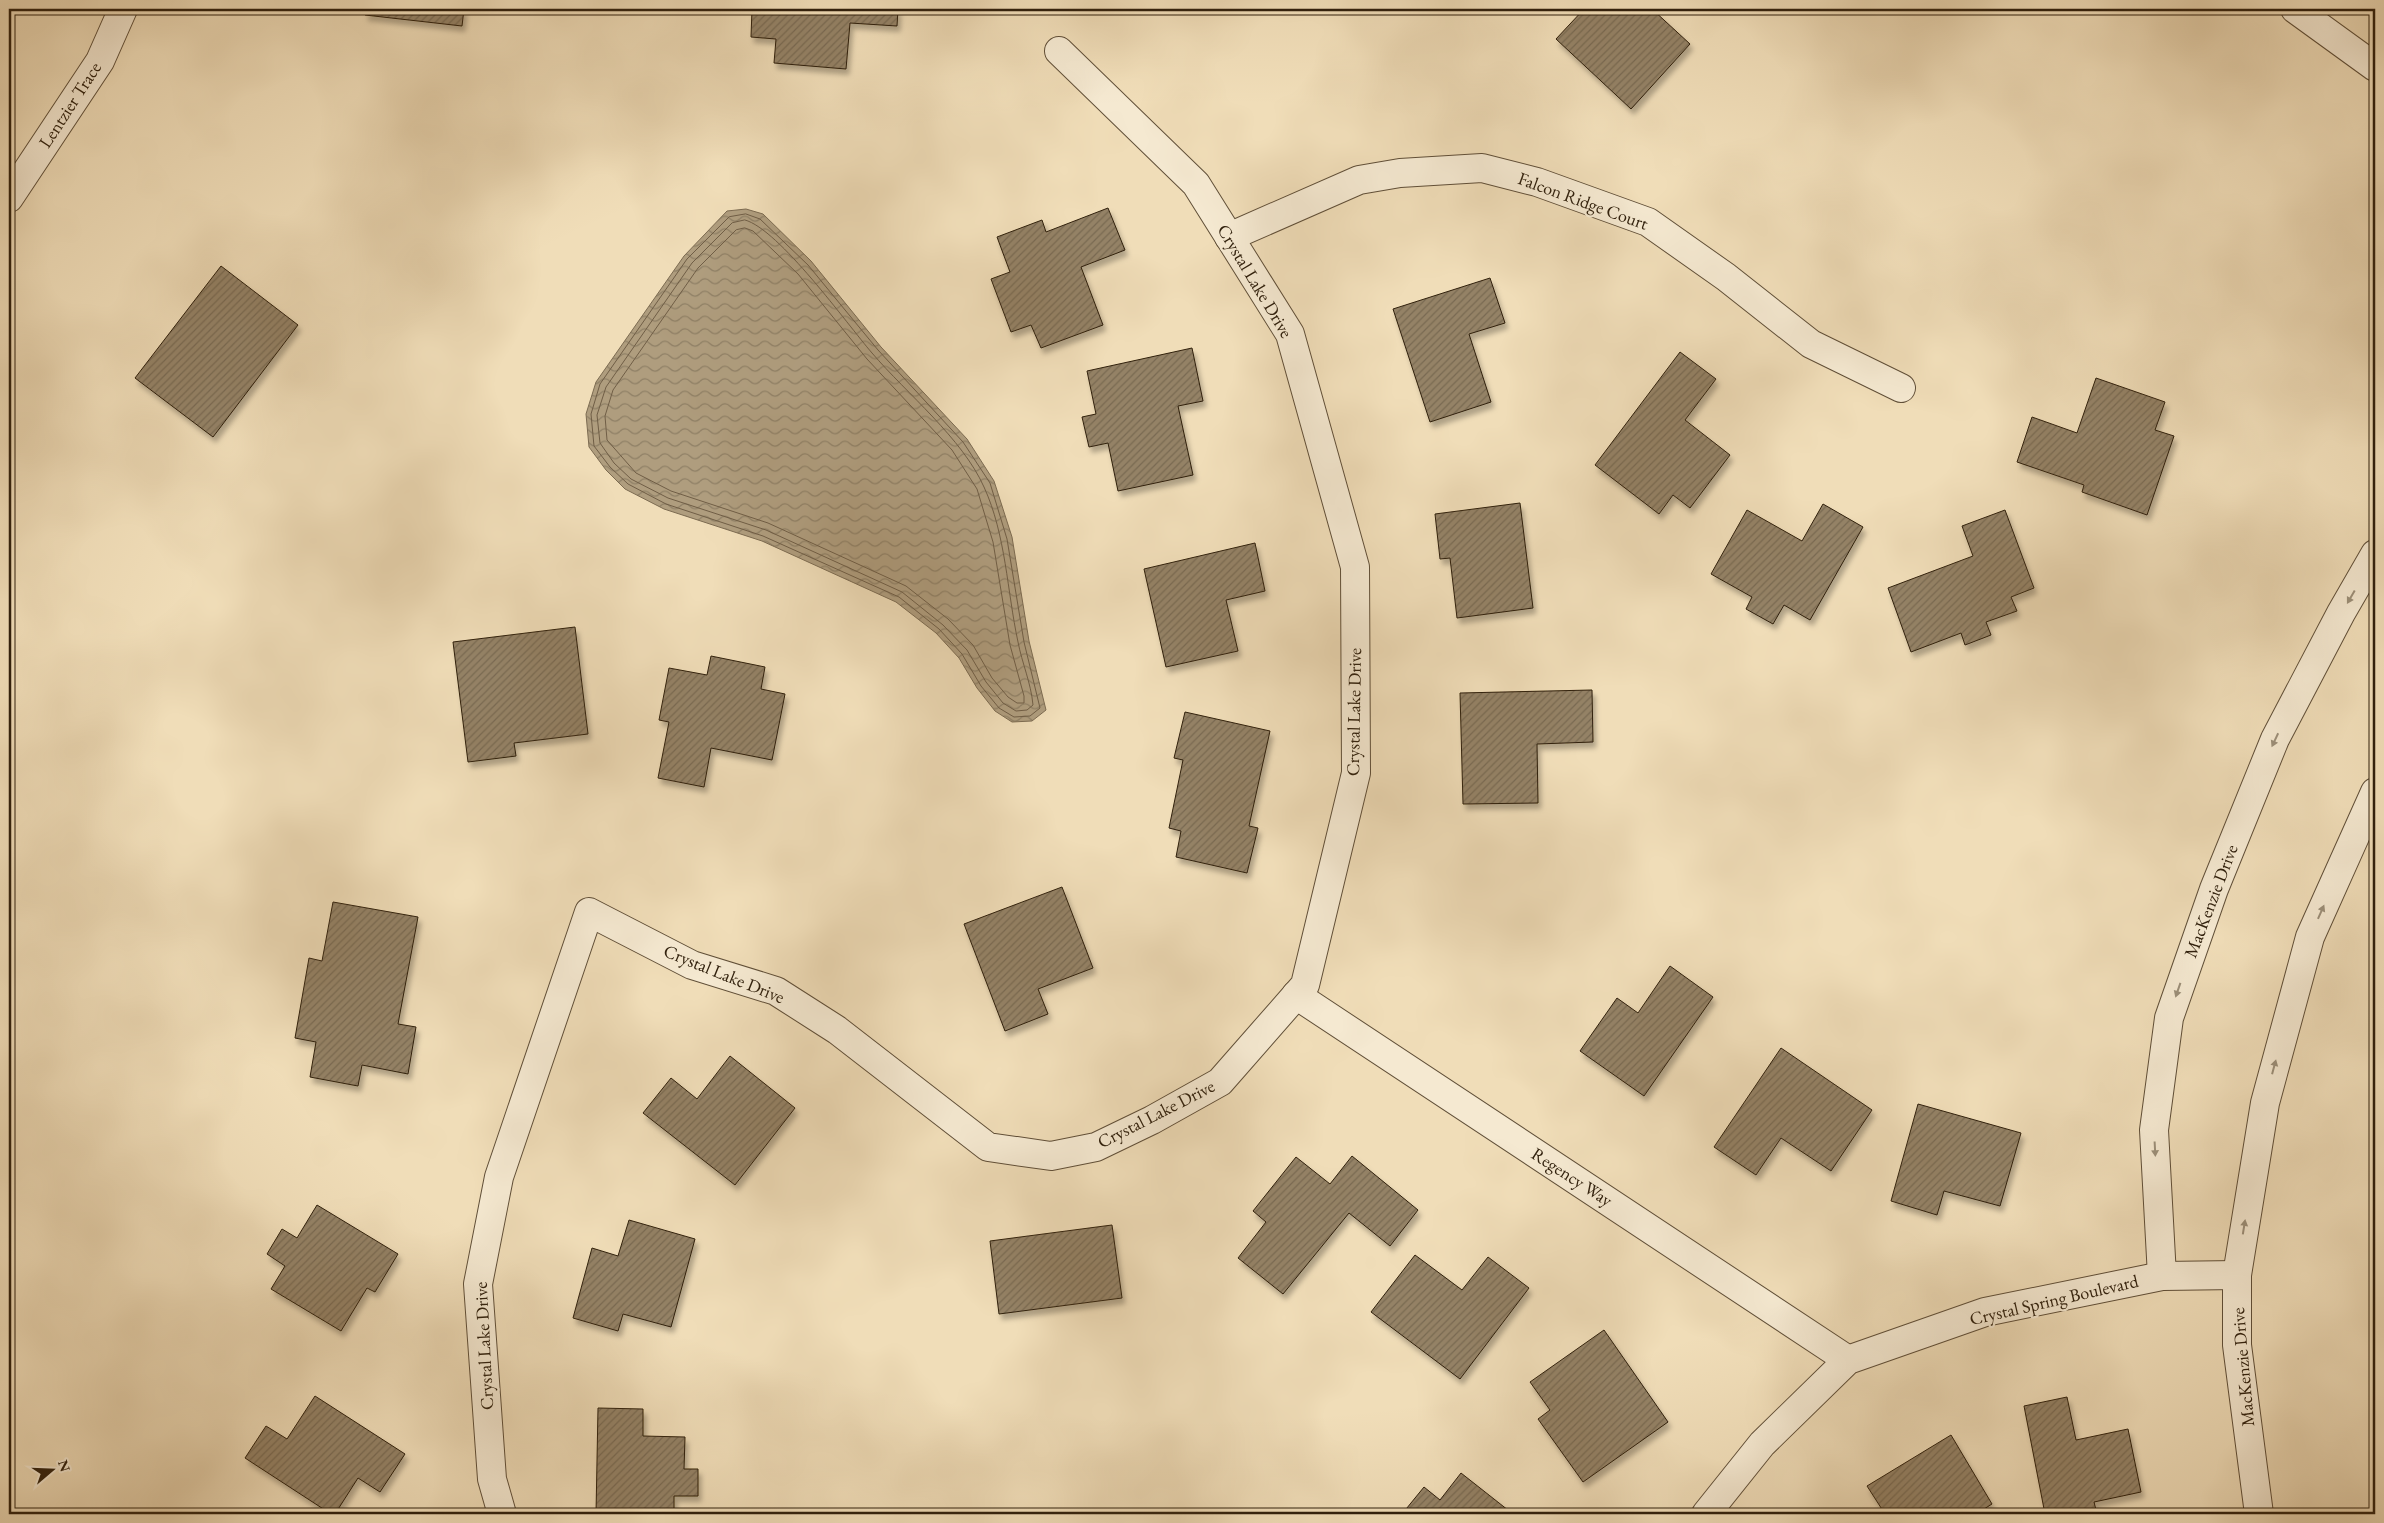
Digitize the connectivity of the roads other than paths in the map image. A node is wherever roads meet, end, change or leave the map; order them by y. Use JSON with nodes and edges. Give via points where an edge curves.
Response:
{"nodes":[{"id":1,"x":123,"y":9,"type":"edge"},
{"id":2,"x":2295,"y":9,"type":"edge"},
{"id":3,"x":1059,"y":51,"type":"dead end"},
{"id":4,"x":2375,"y":67,"type":"edge"},
{"id":5,"x":9,"y":198,"type":"edge"},
{"id":6,"x":1229,"y":237,"type":"junction"},
{"id":7,"x":1901,"y":388,"type":"dead end"},
{"id":8,"x":2375,"y":554,"type":"edge"},
{"id":9,"x":2375,"y":792,"type":"edge"},
{"id":10,"x":1296,"y":995,"type":"junction"},
{"id":11,"x":2237,"y":1275,"type":"junction"},
{"id":12,"x":2162,"y":1276,"type":"junction"},
{"id":13,"x":1848,"y":1360,"type":"junction"},
{"id":14,"x":502,"y":1514,"type":"edge"},
{"id":15,"x":1706,"y":1514,"type":"edge"},
{"id":16,"x":2259,"y":1514,"type":"edge"}],
"edges":[{"from":1,"to":5,"type":"street","name":"Lentzier Trace","via":[[100,61]]},
{"from":2,"to":4,"type":"street"},
{"from":3,"to":6,"type":"street","name":"Crystal Lake Drive","via":[[1196,184]]},
{"from":6,"to":7,"type":"street","name":"Falcon Ridge Court","via":[[1359,180],[1409,172],[1482,168],[1537,182],[1648,222],[1726,277],[1811,344]]},
{"from":6,"to":10,"type":"street","name":"Crystal Lake Drive","via":[[1290,334],[1355,567],[1356,773],[1305,985]]},
{"from":8,"to":12,"type":"street","name":"MacKenzie Drive","one_way":true,"via":[[2275,740],[2214,888],[2169,1018],[2154,1130]]},
{"from":11,"to":9,"type":"street","name":"MacKenzie Drive","one_way":true,"via":[[2265,1103],[2310,937]]},
{"from":10,"to":13,"type":"street","name":"Regency Way"},
{"from":10,"to":14,"type":"street","name":"Crystal Lake Drive","via":[[1220,1082],[1152,1120],[1096,1146],[1051,1156],[988,1147],[837,1030],[776,991],[692,965],[590,912],[499,1177],[478,1284],[492,1479]]},
{"from":11,"to":12,"type":"street","name":"Crystal Spring Boulevard"},
{"from":11,"to":16,"type":"street","name":"MacKenzie Drive","via":[[2237,1346]]},
{"from":12,"to":13,"type":"street","name":"Crystal Spring Boulevard","via":[[1985,1312]]},
{"from":13,"to":15,"type":"street","name":"Crystal Spring Boulevard","via":[[1762,1444]]}]}
